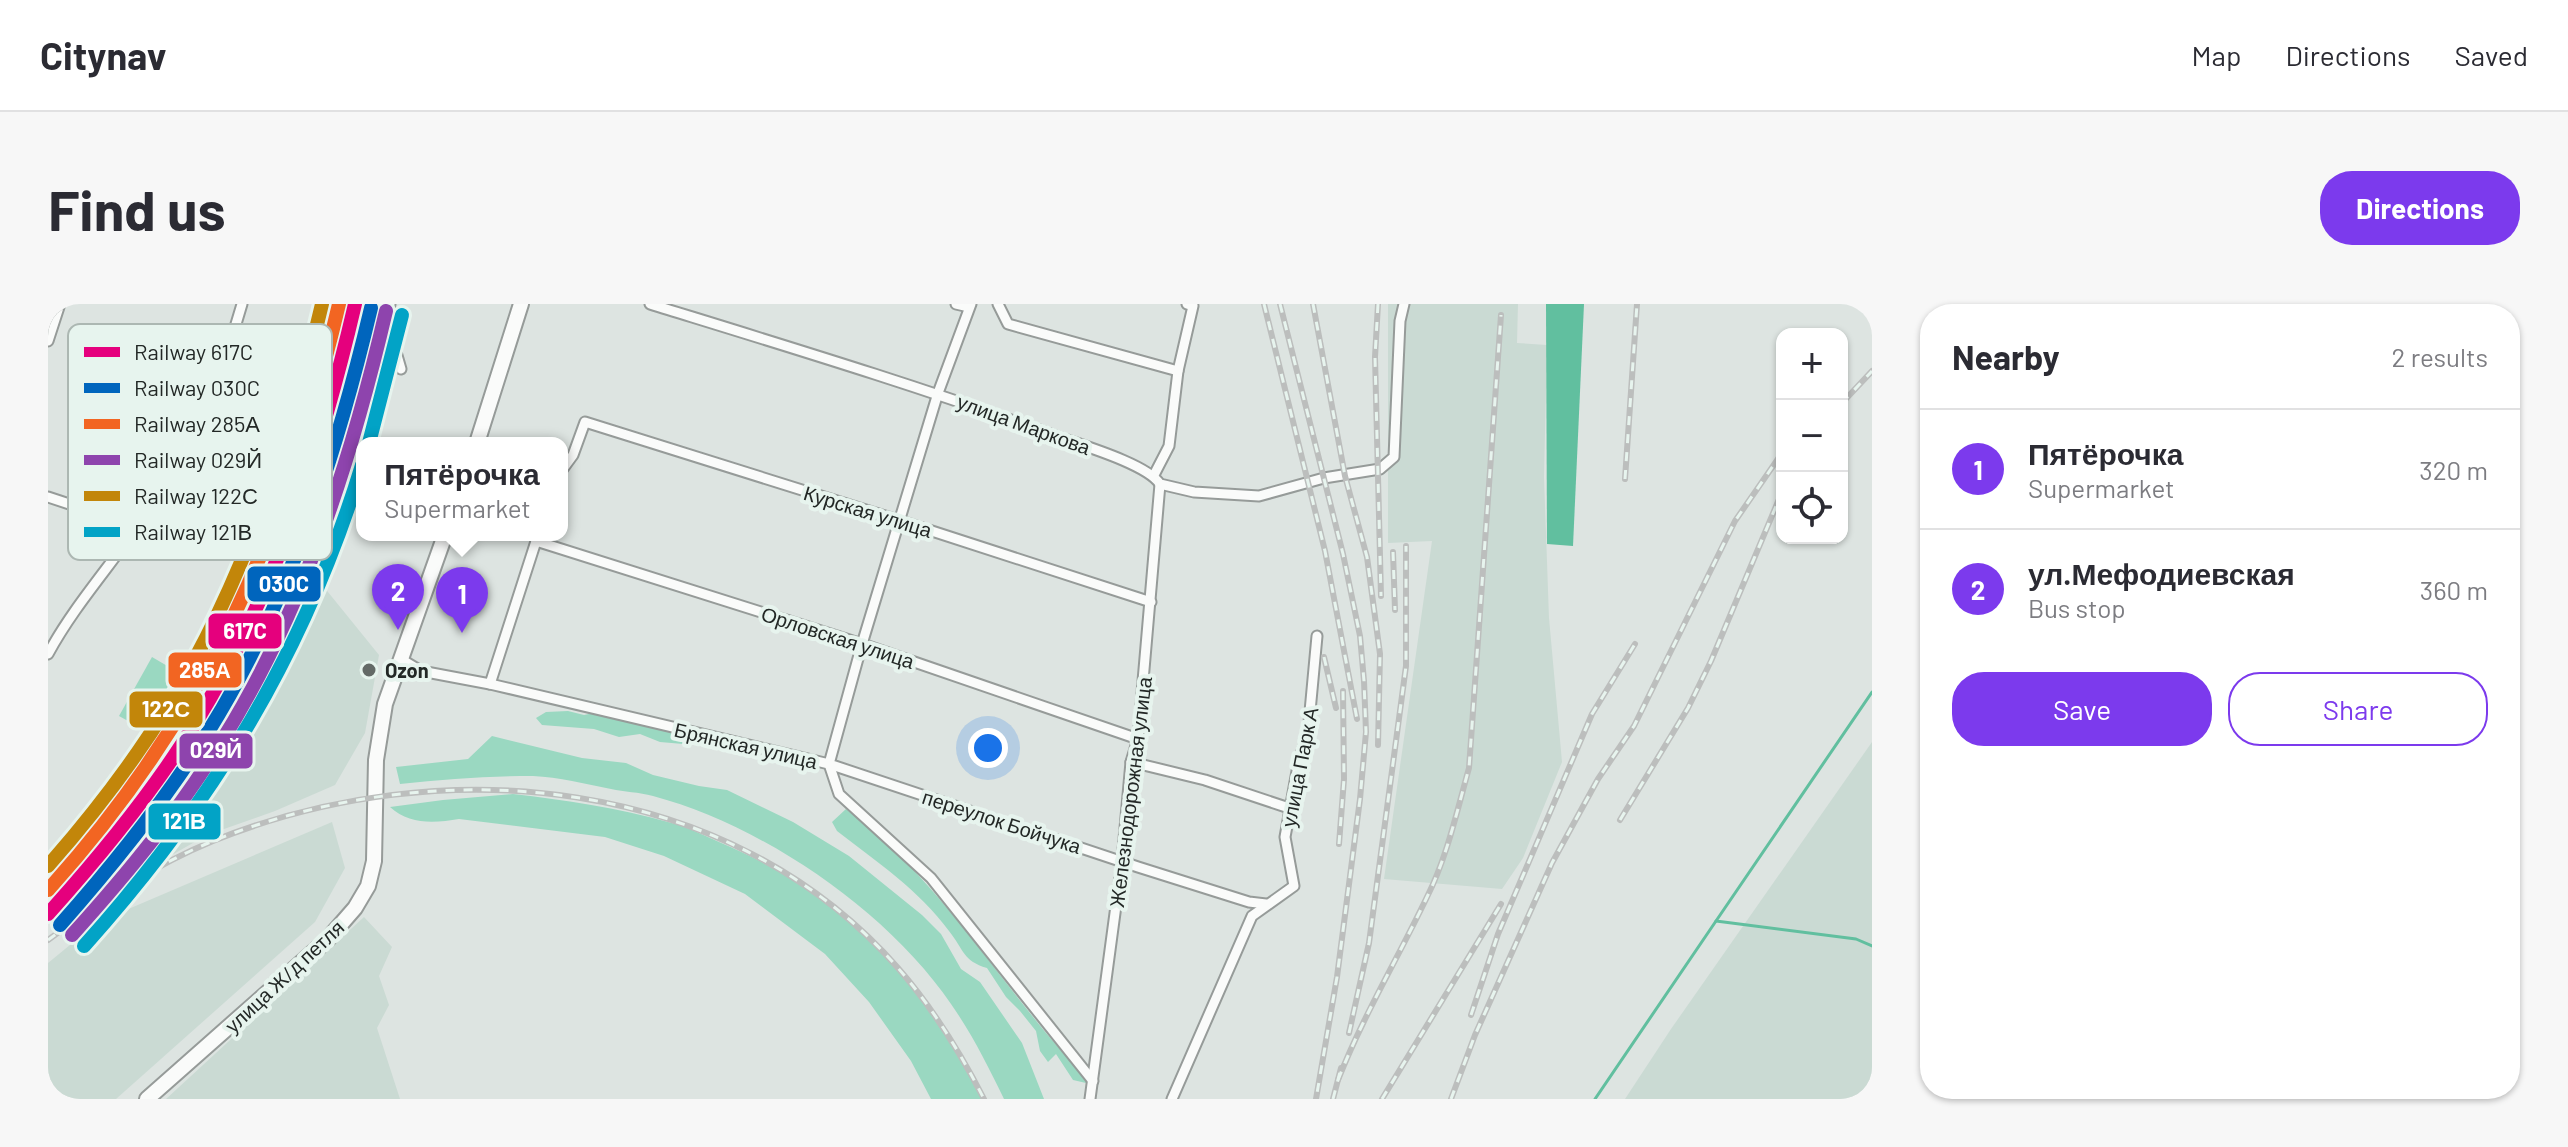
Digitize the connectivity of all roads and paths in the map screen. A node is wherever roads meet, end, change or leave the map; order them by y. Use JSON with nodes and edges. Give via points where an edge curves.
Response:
{"nodes":[{"id":1,"x":60,"y":304,"type":"edge"},
{"id":2,"x":242,"y":304,"type":"edge"},
{"id":3,"x":390,"y":304,"type":"edge"},
{"id":4,"x":521,"y":304,"type":"edge"},
{"id":5,"x":650,"y":304,"type":"edge"},
{"id":6,"x":956,"y":304,"type":"edge"},
{"id":7,"x":998,"y":304,"type":"edge"},
{"id":8,"x":1404,"y":304,"type":"edge"},
{"id":9,"x":970,"y":305,"type":"edge"},
{"id":10,"x":1190,"y":305,"type":"edge"},
{"id":11,"x":237,"y":324,"type":"edge"},
{"id":12,"x":48,"y":341,"type":"edge"},
{"id":13,"x":401,"y":369,"type":"dead end"},
{"id":14,"x":1178,"y":371,"type":"junction"},
{"id":15,"x":938,"y":393,"type":"junction"},
{"id":16,"x":479,"y":437,"type":"edge"},
{"id":17,"x":568,"y":462,"type":"edge"},
{"id":18,"x":1157,"y":479,"type":"junction"},
{"id":19,"x":48,"y":497,"type":"edge"},
{"id":20,"x":68,"y":504,"type":"edge"},
{"id":21,"x":901,"y":521,"type":"junction"},
{"id":22,"x":443,"y":541,"type":"edge"},
{"id":23,"x":536,"y":541,"type":"edge"},
{"id":24,"x":546,"y":541,"type":"edge"},
{"id":25,"x":110,"y":560,"type":"edge"},
{"id":26,"x":1151,"y":602,"type":"junction"},
{"id":27,"x":1317,"y":636,"type":"dead end"},
{"id":28,"x":862,"y":644,"type":"junction"},
{"id":29,"x":48,"y":654,"type":"edge"},
{"id":30,"x":401,"y":659,"type":"junction"},
{"id":31,"x":490,"y":684,"type":"junction"},
{"id":32,"x":1138,"y":739,"type":"junction"},
{"id":33,"x":1131,"y":762,"type":"junction"},
{"id":34,"x":829,"y":764,"type":"junction"},
{"id":35,"x":1289,"y":808,"type":"junction"},
{"id":36,"x":1122,"y":861,"type":"junction"},
{"id":37,"x":1266,"y":904,"type":"junction"},
{"id":38,"x":1093,"y":1081,"type":"junction"},
{"id":39,"x":147,"y":1099,"type":"edge"},
{"id":40,"x":1090,"y":1099,"type":"edge"},
{"id":41,"x":1172,"y":1099,"type":"edge"}],
"edges":[{"from":1,"to":12,"type":"street"},
{"from":2,"to":11,"type":"street"},
{"from":3,"to":13,"type":"street","via":[[387,321]]},
{"from":4,"to":16,"type":"main road"},
{"from":5,"to":15,"type":"street","name":"улица Маркова"},
{"from":6,"to":9,"type":"street"},
{"from":7,"to":14,"type":"street","via":[[1008,324]]},
{"from":8,"to":18,"type":"street","name":"улица Маркова","via":[[1394,457],[1380,469],[1259,496],[1194,492]]},
{"from":9,"to":15,"type":"street"},
{"from":10,"to":14,"type":"street","name":"Железнодорожная улица"},
{"from":14,"to":18,"type":"street","name":"Железнодорожная улица","via":[[1169,446]]},
{"from":15,"to":18,"type":"street","name":"улица Маркова"},
{"from":15,"to":21,"type":"street"},
{"from":17,"to":21,"type":"street","name":"Курская улица","via":[[585,422]]},
{"from":18,"to":26,"type":"street","name":"Железнодорожная улица"},
{"from":19,"to":20,"type":"street"},
{"from":21,"to":26,"type":"street","name":"Курская улица"},
{"from":21,"to":28,"type":"street"},
{"from":22,"to":30,"type":"main road","name":"улица Ж/д петля"},
{"from":23,"to":31,"type":"street"},
{"from":24,"to":28,"type":"street","name":"Орловская улица"},
{"from":25,"to":29,"type":"street"},
{"from":26,"to":32,"type":"street","name":"Железнодорожная улица"},
{"from":27,"to":35,"type":"street","name":"улица Парк А","via":[[1308,733]]},
{"from":28,"to":32,"type":"street","name":"Орловская улица"},
{"from":28,"to":34,"type":"street"},
{"from":30,"to":31,"type":"street","name":"Брянская улица","via":[[421,671]]},
{"from":30,"to":39,"type":"main road","name":"улица Ж/д петля","via":[[385,704],[376,760],[368,886],[328,939]]},
{"from":31,"to":34,"type":"street","name":"Брянская улица"},
{"from":32,"to":33,"type":"street","name":"Железнодорожная улица"},
{"from":33,"to":35,"type":"street"},
{"from":33,"to":36,"type":"street","name":"Железнодорожная улица"},
{"from":34,"to":36,"type":"street","name":"переулок Бойчука"},
{"from":34,"to":38,"type":"street","name":"Брянская улица","via":[[839,794],[931,878]]},
{"from":35,"to":37,"type":"street","name":"улица Парк А","via":[[1285,837],[1294,886]]},
{"from":36,"to":37,"type":"street","name":"переулок Бойчука"},
{"from":36,"to":38,"type":"street","name":"Железнодорожная улица"},
{"from":37,"to":41,"type":"street","name":"улица Парк А","via":[[1252,916],[1240,940]]},
{"from":38,"to":40,"type":"street","name":"Железнодорожная улица"}]}
